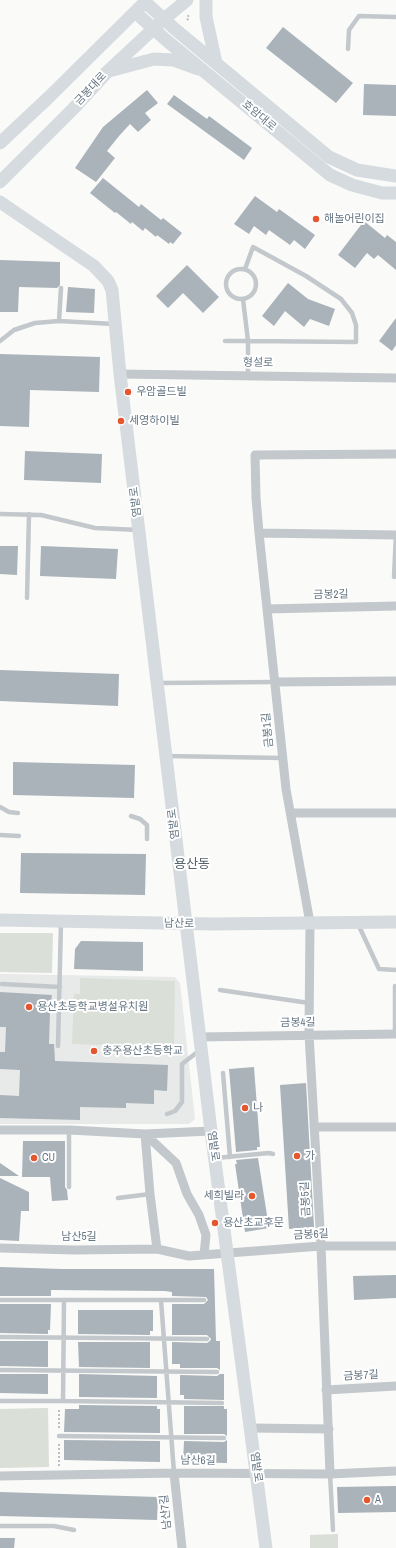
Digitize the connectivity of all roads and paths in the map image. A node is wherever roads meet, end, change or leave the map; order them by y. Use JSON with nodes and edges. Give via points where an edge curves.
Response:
{"nodes":[{"id":1,"x":187,"y":0,"type":"edge"},
{"id":2,"x":206,"y":0,"type":"edge"},
{"id":3,"x":147,"y":1,"type":"edge"},
{"id":4,"x":135,"y":12,"type":"junction"},
{"id":5,"x":396,"y":17,"type":"edge"},
{"id":6,"x":164,"y":19,"type":"junction"},
{"id":7,"x":154,"y":28,"type":"junction"},
{"id":8,"x":348,"y":49,"type":"dead end"},
{"id":9,"x":216,"y":63,"type":"junction"},
{"id":10,"x":107,"y":72,"type":"junction"},
{"id":11,"x":206,"y":72,"type":"junction"},
{"id":12,"x":0,"y":143,"type":"edge"},
{"id":13,"x":396,"y":176,"type":"edge"},
{"id":14,"x":0,"y":182,"type":"edge"},
{"id":15,"x":396,"y":193,"type":"edge"},
{"id":16,"x":0,"y":202,"type":"edge"},
{"id":17,"x":245,"y":269,"type":"junction"},
{"id":18,"x":61,"y":288,"type":"dead end"},
{"id":19,"x":243,"y":299,"type":"junction"},
{"id":20,"x":59,"y":321,"type":"junction"},
{"id":21,"x":116,"y":324,"type":"junction"},
{"id":22,"x":0,"y":341,"type":"edge"},
{"id":23,"x":225,"y":341,"type":"dead end"},
{"id":24,"x":248,"y":341,"type":"junction"},
{"id":25,"x":120,"y":374,"type":"junction"},
{"id":26,"x":248,"y":375,"type":"junction"},
{"id":27,"x":396,"y":378,"type":"edge"},
{"id":28,"x":396,"y":454,"type":"edge"},
{"id":29,"x":0,"y":514,"type":"edge"},
{"id":30,"x":29,"y":514,"type":"junction"},
{"id":31,"x":139,"y":530,"type":"junction"},
{"id":32,"x":260,"y":533,"type":"junction"},
{"id":33,"x":396,"y":534,"type":"edge"},
{"id":34,"x":394,"y":577,"type":"dead end"},
{"id":35,"x":27,"y":598,"type":"dead end"},
{"id":36,"x":396,"y":606,"type":"edge"},
{"id":37,"x":267,"y":609,"type":"junction"},
{"id":38,"x":396,"y":681,"type":"edge"},
{"id":39,"x":275,"y":682,"type":"junction"},
{"id":40,"x":157,"y":683,"type":"junction"},
{"id":41,"x":166,"y":756,"type":"junction"},
{"id":42,"x":283,"y":758,"type":"junction"},
{"id":43,"x":0,"y":807,"type":"edge"},
{"id":44,"x":291,"y":813,"type":"junction"},
{"id":45,"x":396,"y":813,"type":"edge"},
{"id":46,"x":18,"y":814,"type":"dead end"},
{"id":47,"x":131,"y":816,"type":"dead end"},
{"id":48,"x":0,"y":835,"type":"edge"},
{"id":49,"x":19,"y":836,"type":"dead end"},
{"id":50,"x":147,"y":839,"type":"dead end"},
{"id":51,"x":0,"y":920,"type":"edge"},
{"id":52,"x":61,"y":921,"type":"junction"},
{"id":53,"x":357,"y":922,"type":"junction"},
{"id":54,"x":396,"y":922,"type":"edge"},
{"id":55,"x":310,"y":923,"type":"junction"},
{"id":56,"x":186,"y":924,"type":"junction"},
{"id":57,"x":396,"y":970,"type":"edge"},
{"id":58,"x":2,"y":984,"type":"dead end"},
{"id":59,"x":395,"y":986,"type":"dead end"},
{"id":60,"x":60,"y":987,"type":"junction"},
{"id":61,"x":220,"y":990,"type":"dead end"},
{"id":62,"x":309,"y":1003,"type":"junction"},
{"id":63,"x":309,"y":1034,"type":"junction"},
{"id":64,"x":396,"y":1034,"type":"edge"},
{"id":65,"x":200,"y":1043,"type":"junction"},
{"id":66,"x":58,"y":1046,"type":"dead end"},
{"id":67,"x":223,"y":1073,"type":"dead end"},
{"id":68,"x":167,"y":1114,"type":"dead end"},
{"id":69,"x":314,"y":1126,"type":"junction"},
{"id":70,"x":396,"y":1127,"type":"edge"},
{"id":71,"x":0,"y":1130,"type":"edge"},
{"id":72,"x":69,"y":1130,"type":"junction"},
{"id":73,"x":211,"y":1131,"type":"junction"},
{"id":74,"x":145,"y":1134,"type":"junction"},
{"id":75,"x":273,"y":1154,"type":"dead end"},
{"id":76,"x":230,"y":1157,"type":"junction"},
{"id":77,"x":215,"y":1158,"type":"junction"},
{"id":78,"x":69,"y":1187,"type":"dead end"},
{"id":79,"x":150,"y":1194,"type":"junction"},
{"id":80,"x":118,"y":1198,"type":"dead end"},
{"id":81,"x":320,"y":1246,"type":"junction"},
{"id":82,"x":396,"y":1246,"type":"edge"},
{"id":83,"x":0,"y":1248,"type":"edge"},
{"id":84,"x":157,"y":1249,"type":"junction"},
{"id":85,"x":227,"y":1254,"type":"junction"},
{"id":86,"x":204,"y":1255,"type":"junction"},
{"id":87,"x":0,"y":1300,"type":"edge"},
{"id":88,"x":64,"y":1300,"type":"junction"},
{"id":89,"x":161,"y":1300,"type":"junction"},
{"id":90,"x":204,"y":1300,"type":"dead end"},
{"id":91,"x":0,"y":1337,"type":"edge"},
{"id":92,"x":64,"y":1338,"type":"junction"},
{"id":93,"x":164,"y":1338,"type":"junction"},
{"id":94,"x":207,"y":1339,"type":"dead end"},
{"id":95,"x":0,"y":1370,"type":"edge"},
{"id":96,"x":64,"y":1371,"type":"junction"},
{"id":97,"x":166,"y":1372,"type":"junction"},
{"id":98,"x":217,"y":1372,"type":"dead end"},
{"id":99,"x":396,"y":1386,"type":"edge"},
{"id":100,"x":326,"y":1390,"type":"junction"},
{"id":101,"x":0,"y":1401,"type":"edge"},
{"id":102,"x":63,"y":1402,"type":"junction"},
{"id":103,"x":169,"y":1402,"type":"junction"},
{"id":104,"x":222,"y":1402,"type":"dead end"},
{"id":105,"x":251,"y":1428,"type":"junction"},
{"id":106,"x":328,"y":1429,"type":"junction"},
{"id":107,"x":59,"y":1436,"type":"dead end"},
{"id":108,"x":171,"y":1437,"type":"junction"},
{"id":109,"x":224,"y":1438,"type":"dead end"},
{"id":110,"x":396,"y":1472,"type":"edge"},
{"id":111,"x":174,"y":1473,"type":"junction"},
{"id":112,"x":257,"y":1474,"type":"junction"},
{"id":113,"x":330,"y":1474,"type":"junction"},
{"id":114,"x":0,"y":1476,"type":"edge"},
{"id":115,"x":0,"y":1526,"type":"edge"},
{"id":116,"x":74,"y":1530,"type":"dead end"},
{"id":117,"x":333,"y":1530,"type":"dead end"},
{"id":118,"x":182,"y":1548,"type":"edge"},
{"id":119,"x":266,"y":1548,"type":"edge"}],
"edges":[{"from":1,"to":6,"type":"street","name":"금봉대로"},
{"from":2,"to":9,"type":"street","via":[[206,17]]},
{"from":3,"to":4,"type":"street"},
{"from":3,"to":6,"type":"street","name":"호암대로"},
{"from":4,"to":7,"type":"street","name":"호암대로"},
{"from":4,"to":12,"type":"street"},
{"from":5,"to":8,"type":"lane","via":[[359,16],[349,30]]},
{"from":6,"to":7,"type":"street","name":"금봉대로"},
{"from":6,"to":9,"type":"street","name":"호암대로"},
{"from":7,"to":10,"type":"street","name":"금봉대로"},
{"from":7,"to":11,"type":"street","name":"호암대로"},
{"from":9,"to":13,"type":"street","name":"호암대로","via":[[329,157],[357,170]]},
{"from":10,"to":11,"type":"street","via":[[154,60],[173,60]]},
{"from":10,"to":14,"type":"street","name":"금봉대로"},
{"from":11,"to":15,"type":"street","name":"호암대로","via":[[330,174],[352,185],[382,193]]},
{"from":16,"to":21,"type":"street","name":"염밭로","via":[[94,266],[108,281],[112,290]]},
{"from":17,"to":19,"type":"lane","via":[[253,274],[256,284],[252,294]]},
{"from":17,"to":19,"type":"lane","via":[[235,269],[231,272],[225,285],[233,297]]},
{"from":17,"to":24,"type":"lane","via":[[253,247],[341,299],[352,313],[356,325],[356,342]]},
{"from":18,"to":20,"type":"lane"},
{"from":19,"to":24,"type":"lane"},
{"from":20,"to":21,"type":"lane"},
{"from":20,"to":22,"type":"lane","via":[[28,325],[14,330]]},
{"from":21,"to":25,"type":"street","name":"염밭로"},
{"from":23,"to":24,"type":"lane"},
{"from":24,"to":26,"type":"lane"},
{"from":25,"to":26,"type":"street","name":"형설로"},
{"from":25,"to":31,"type":"street","name":"염밭로"},
{"from":26,"to":27,"type":"street","name":"형설로"},
{"from":28,"to":32,"type":"street","name":"금봉1길","via":[[255,455]]},
{"from":29,"to":30,"type":"lane"},
{"from":30,"to":31,"type":"lane","via":[[95,528]]},
{"from":30,"to":35,"type":"lane"},
{"from":31,"to":40,"type":"street","name":"염밭로"},
{"from":32,"to":33,"type":"street"},
{"from":32,"to":37,"type":"street","name":"금봉1길"},
{"from":33,"to":34,"type":"lane"},
{"from":36,"to":37,"type":"street","name":"금봉2길"},
{"from":37,"to":39,"type":"street","name":"금봉1길"},
{"from":38,"to":39,"type":"street"},
{"from":39,"to":40,"type":"lane"},
{"from":39,"to":42,"type":"street","name":"금봉1길"},
{"from":40,"to":41,"type":"street","name":"염밭로"},
{"from":41,"to":42,"type":"lane"},
{"from":41,"to":56,"type":"street","name":"염밭로"},
{"from":42,"to":44,"type":"street","name":"금봉1길"},
{"from":43,"to":46,"type":"lane"},
{"from":44,"to":45,"type":"street"},
{"from":44,"to":55,"type":"street","name":"금봉1길"},
{"from":47,"to":50,"type":"lane","via":[[147,825]]},
{"from":48,"to":49,"type":"lane"},
{"from":51,"to":52,"type":"street","name":"남산로"},
{"from":52,"to":56,"type":"street","name":"남산로"},
{"from":52,"to":60,"type":"lane"},
{"from":53,"to":54,"type":"street","name":"남산로"},
{"from":53,"to":55,"type":"street","name":"남산로"},
{"from":53,"to":57,"type":"lane","via":[[379,969]]},
{"from":55,"to":56,"type":"street","name":"남산로"},
{"from":55,"to":62,"type":"street","name":"금봉5길"},
{"from":56,"to":65,"type":"street","name":"염밭로"},
{"from":58,"to":60,"type":"lane"},
{"from":59,"to":64,"type":"lane"},
{"from":60,"to":66,"type":"lane"},
{"from":61,"to":62,"type":"lane"},
{"from":62,"to":63,"type":"street","name":"금봉5길"},
{"from":63,"to":64,"type":"street","name":"금봉4길"},
{"from":63,"to":65,"type":"street","name":"금봉4길"},
{"from":63,"to":69,"type":"street","name":"금봉5길"},
{"from":65,"to":68,"type":"lane","via":[[182,1064],[182,1102],[175,1111]]},
{"from":65,"to":73,"type":"street","name":"염밭로"},
{"from":67,"to":76,"type":"lane"},
{"from":69,"to":70,"type":"street"},
{"from":69,"to":81,"type":"street","name":"금봉5길"},
{"from":71,"to":72,"type":"street"},
{"from":72,"to":74,"type":"street"},
{"from":72,"to":78,"type":"lane"},
{"from":73,"to":74,"type":"street"},
{"from":73,"to":77,"type":"street","name":"염밭로"},
{"from":74,"to":79,"type":"street"},
{"from":74,"to":86,"type":"street","via":[[176,1163],[206,1235]]},
{"from":75,"to":76,"type":"lane","via":[[269,1152]]},
{"from":76,"to":77,"type":"lane"},
{"from":77,"to":85,"type":"street","name":"염밭로"},
{"from":79,"to":80,"type":"lane"},
{"from":79,"to":84,"type":"street"},
{"from":81,"to":82,"type":"street","name":"금봉6길"},
{"from":81,"to":85,"type":"street","name":"금봉6길"},
{"from":81,"to":100,"type":"street","name":"금봉5길"},
{"from":83,"to":84,"type":"street","name":"남산5길"},
{"from":84,"to":86,"type":"street","name":"남산5길","via":[[189,1256]]},
{"from":85,"to":86,"type":"street","name":"남산5길"},
{"from":85,"to":105,"type":"street","name":"염밭로"},
{"from":87,"to":88,"type":"lane"},
{"from":88,"to":89,"type":"lane"},
{"from":88,"to":92,"type":"lane"},
{"from":89,"to":90,"type":"lane"},
{"from":89,"to":93,"type":"lane"},
{"from":91,"to":92,"type":"lane"},
{"from":92,"to":93,"type":"lane"},
{"from":92,"to":96,"type":"lane"},
{"from":93,"to":94,"type":"lane"},
{"from":93,"to":97,"type":"lane"},
{"from":95,"to":96,"type":"lane"},
{"from":96,"to":97,"type":"lane"},
{"from":96,"to":102,"type":"lane"},
{"from":97,"to":98,"type":"lane"},
{"from":97,"to":103,"type":"lane"},
{"from":99,"to":100,"type":"street","name":"금봉7길"},
{"from":100,"to":106,"type":"street","name":"금봉5길"},
{"from":101,"to":102,"type":"lane"},
{"from":102,"to":103,"type":"lane"},
{"from":103,"to":104,"type":"lane"},
{"from":103,"to":108,"type":"lane"},
{"from":105,"to":106,"type":"street"},
{"from":105,"to":112,"type":"street","name":"염밭로"},
{"from":106,"to":113,"type":"street","name":"금봉5길"},
{"from":107,"to":108,"type":"lane"},
{"from":108,"to":109,"type":"lane"},
{"from":108,"to":111,"type":"lane"},
{"from":110,"to":113,"type":"street","name":"남산6길"},
{"from":111,"to":112,"type":"street","name":"남산6길"},
{"from":111,"to":114,"type":"street","name":"남산6길"},
{"from":111,"to":118,"type":"street","name":"남산7길"},
{"from":112,"to":113,"type":"street","name":"남산6길"},
{"from":112,"to":119,"type":"street","name":"염밭로"},
{"from":113,"to":117,"type":"lane"},
{"from":115,"to":116,"type":"lane","via":[[54,1526]]}]}
